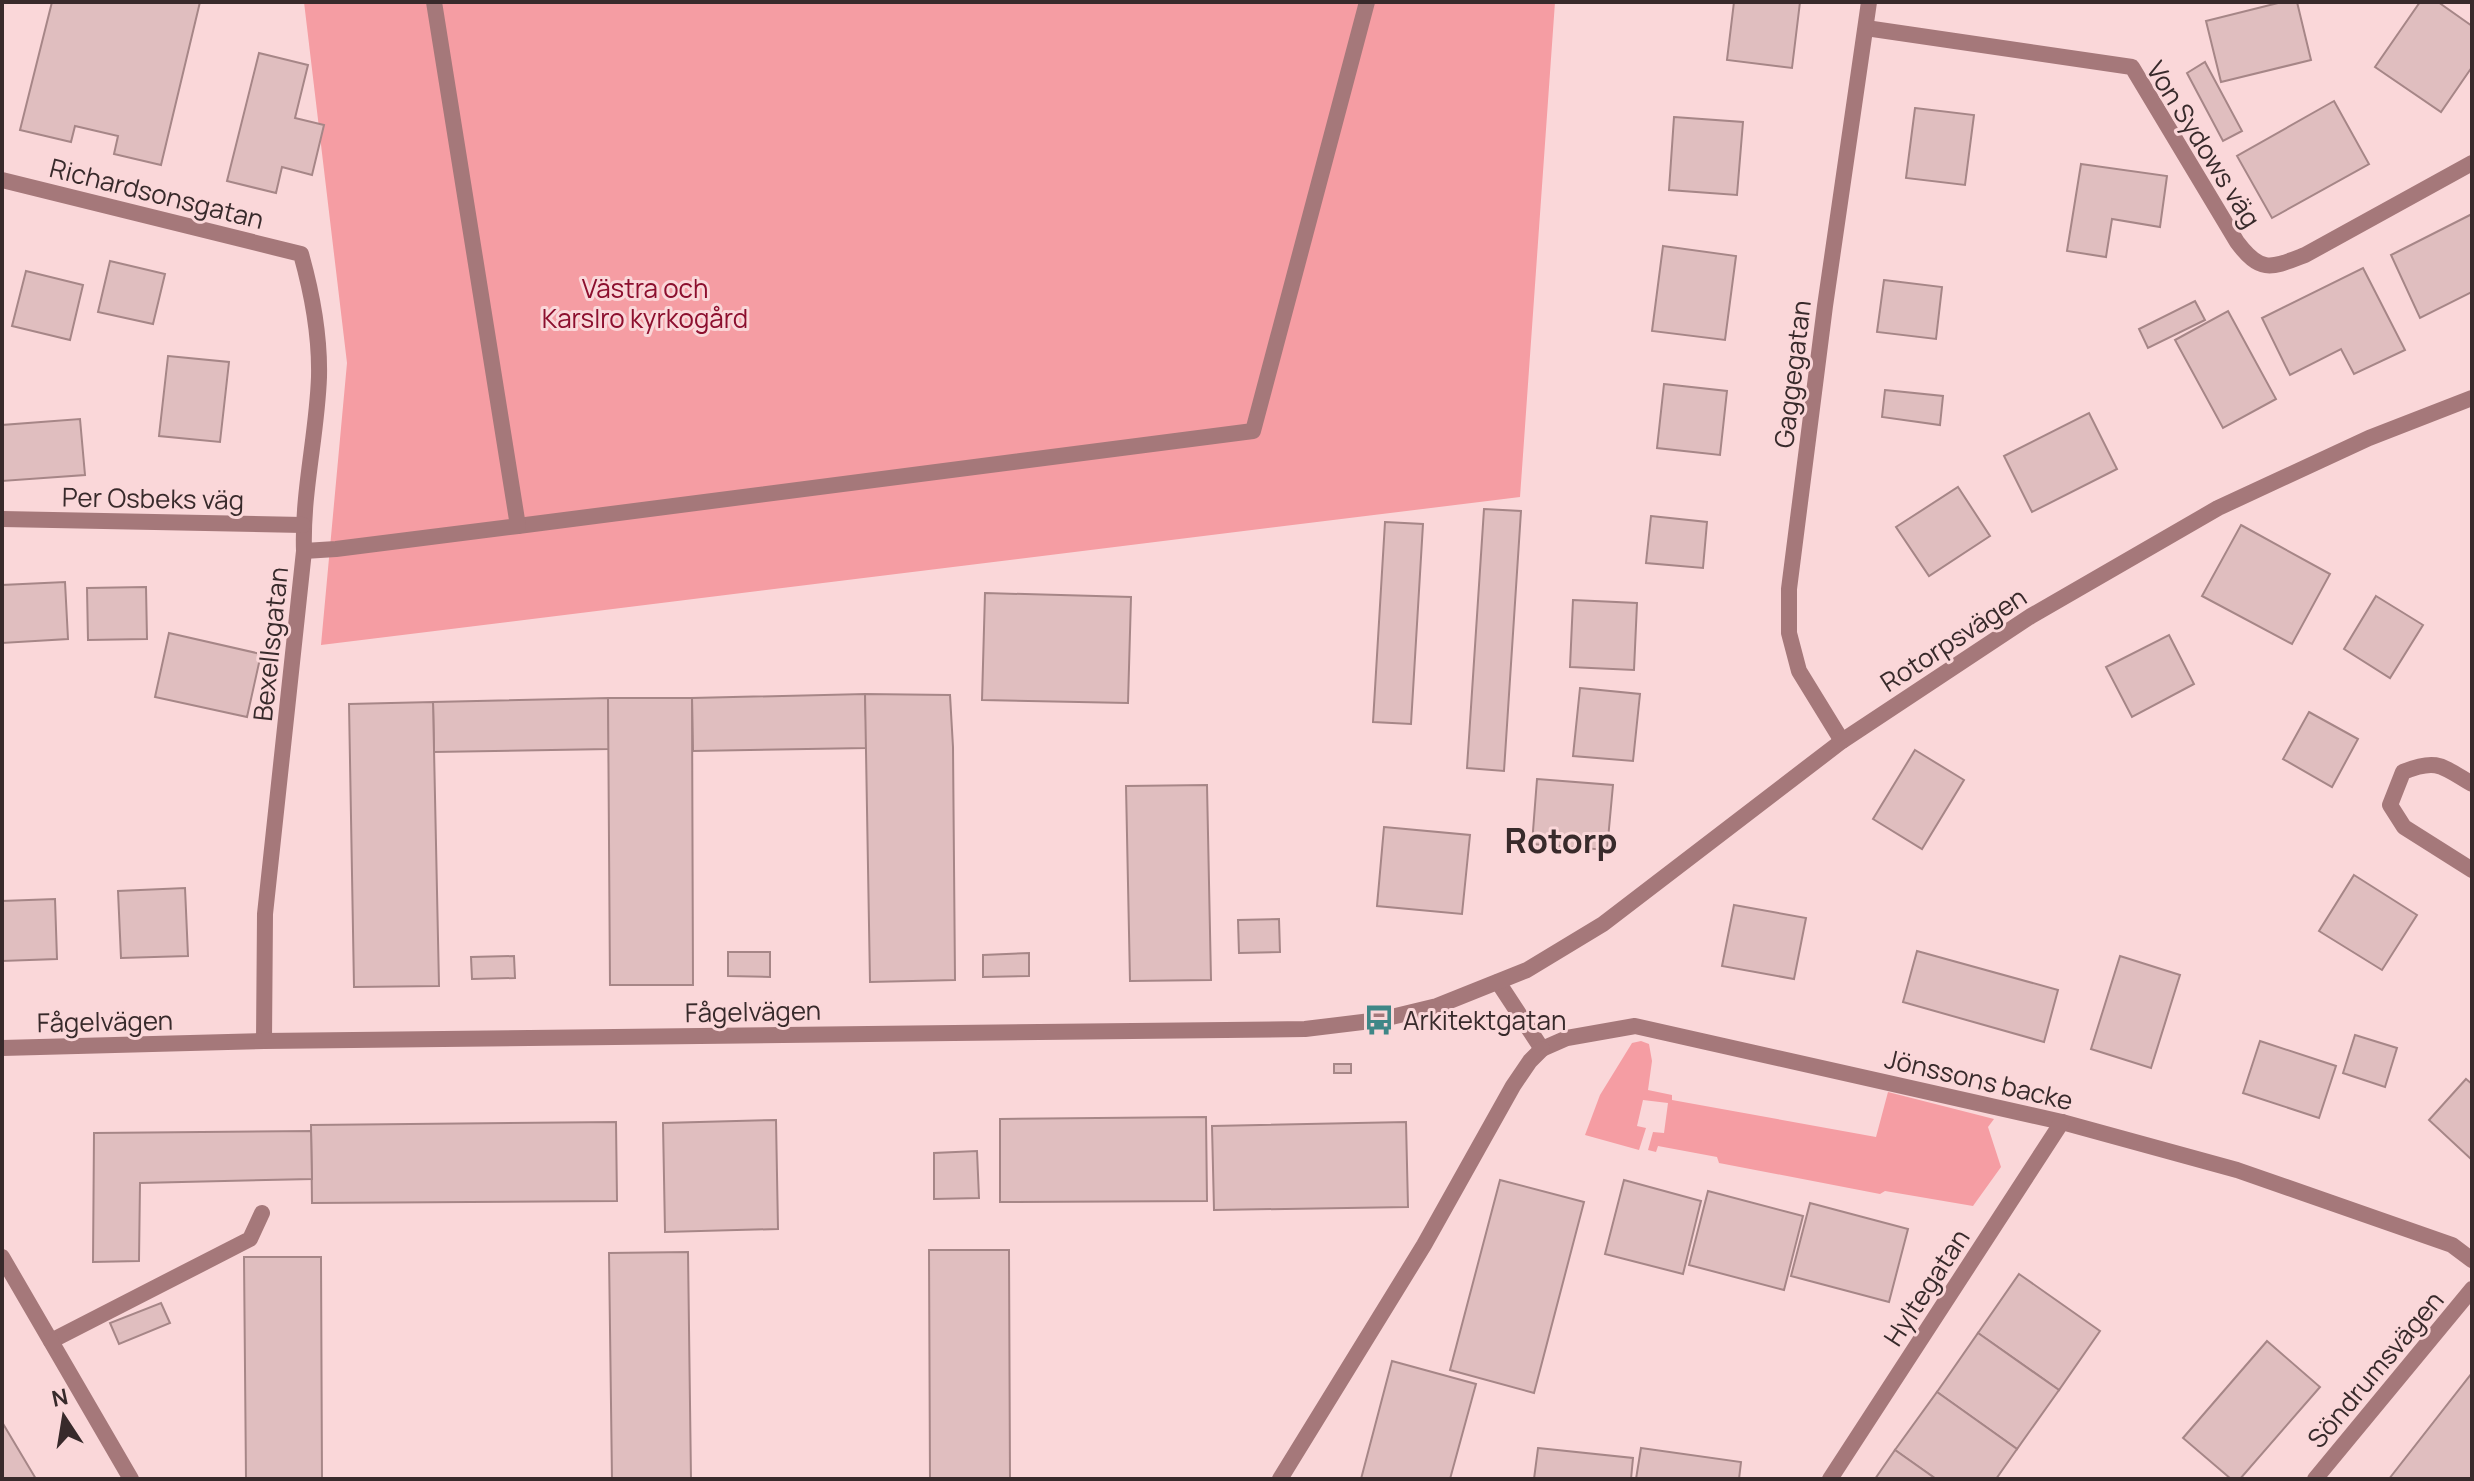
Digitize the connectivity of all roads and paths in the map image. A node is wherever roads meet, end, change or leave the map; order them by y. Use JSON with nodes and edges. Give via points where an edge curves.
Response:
{"nodes":[{"id":1,"x":434,"y":2,"type":"edge"},
{"id":2,"x":1367,"y":2,"type":"edge"},
{"id":3,"x":1869,"y":2,"type":"edge"},
{"id":4,"x":1866,"y":28,"type":"junction"},
{"id":5,"x":2472,"y":163,"type":"edge"},
{"id":6,"x":2,"y":180,"type":"edge"},
{"id":7,"x":301,"y":254,"type":"joint"},
{"id":8,"x":2472,"y":398,"type":"edge"},
{"id":9,"x":2,"y":519,"type":"edge"},
{"id":10,"x":303,"y":525,"type":"junction"},
{"id":11,"x":518,"y":526,"type":"junction"},
{"id":12,"x":304,"y":551,"type":"junction"},
{"id":13,"x":1842,"y":741,"type":"junction"},
{"id":14,"x":2472,"y":784,"type":"edge"},
{"id":15,"x":2472,"y":870,"type":"edge"},
{"id":16,"x":1498,"y":982,"type":"junction"},
{"id":17,"x":264,"y":1041,"type":"junction"},
{"id":18,"x":2,"y":1048,"type":"edge"},
{"id":19,"x":1542,"y":1049,"type":"junction"},
{"id":20,"x":2062,"y":1122,"type":"junction"},
{"id":21,"x":262,"y":1213,"type":"dead end"},
{"id":22,"x":2,"y":1257,"type":"edge"},
{"id":23,"x":2472,"y":1260,"type":"edge"},
{"id":24,"x":2472,"y":1289,"type":"edge"},
{"id":25,"x":51,"y":1341,"type":"junction"},
{"id":26,"x":131,"y":1479,"type":"edge"},
{"id":27,"x":1280,"y":1479,"type":"edge"},
{"id":28,"x":1830,"y":1479,"type":"edge"},
{"id":29,"x":2315,"y":1479,"type":"edge"}],
"edges":[{"from":1,"to":11,"type":"street"},
{"from":2,"to":11,"type":"street","via":[[1253,431]]},
{"from":3,"to":4,"type":"street","name":"Gaggegatan"},
{"from":4,"to":5,"type":"street","name":"Von Sydows väg","via":[[2132,67],[2237,242],[2262,266],[2305,255]]},
{"from":4,"to":13,"type":"street","name":"Gaggegatan","via":[[1789,589],[1789,633],[1799,671]]},
{"from":6,"to":7,"type":"street","name":"Richardsonsgatan"},
{"from":7,"to":10,"type":"street","name":"Bexellsgatan","via":[[313,296],[319,376]]},
{"from":8,"to":13,"type":"street","name":"Rotorpsvägen","via":[[2369,438],[2218,508],[2031,616]]},
{"from":9,"to":10,"type":"street","name":"Per Osbeks väg"},
{"from":10,"to":12,"type":"street","name":"Bexellsgatan"},
{"from":11,"to":12,"type":"street"},
{"from":12,"to":17,"type":"street","name":"Bexellsgatan","via":[[265,914]]},
{"from":13,"to":16,"type":"street","name":"Rotorpsvägen","via":[[1603,924]]},
{"from":14,"to":15,"type":"street","via":[[2443,766],[2425,764],[2403,772],[2390,805],[2404,827]]},
{"from":16,"to":17,"type":"street","name":"Fågelvägen","via":[[1437,1006],[1305,1029]]},
{"from":16,"to":19,"type":"street"},
{"from":17,"to":18,"type":"street","name":"Fågelvägen"},
{"from":19,"to":20,"type":"street","name":"Jönssons backe","via":[[1567,1038],[1635,1026]]},
{"from":19,"to":27,"type":"street","via":[[1513,1086],[1424,1245]]},
{"from":20,"to":23,"type":"street","name":"Jönssons backe","via":[[2237,1170],[2452,1245]]},
{"from":20,"to":28,"type":"street","name":"Hyltegatan"},
{"from":21,"to":25,"type":"street","via":[[250,1239]]},
{"from":22,"to":25,"type":"street"},
{"from":24,"to":29,"type":"street","name":"Söndrumsvägen"},
{"from":25,"to":26,"type":"street"}]}
